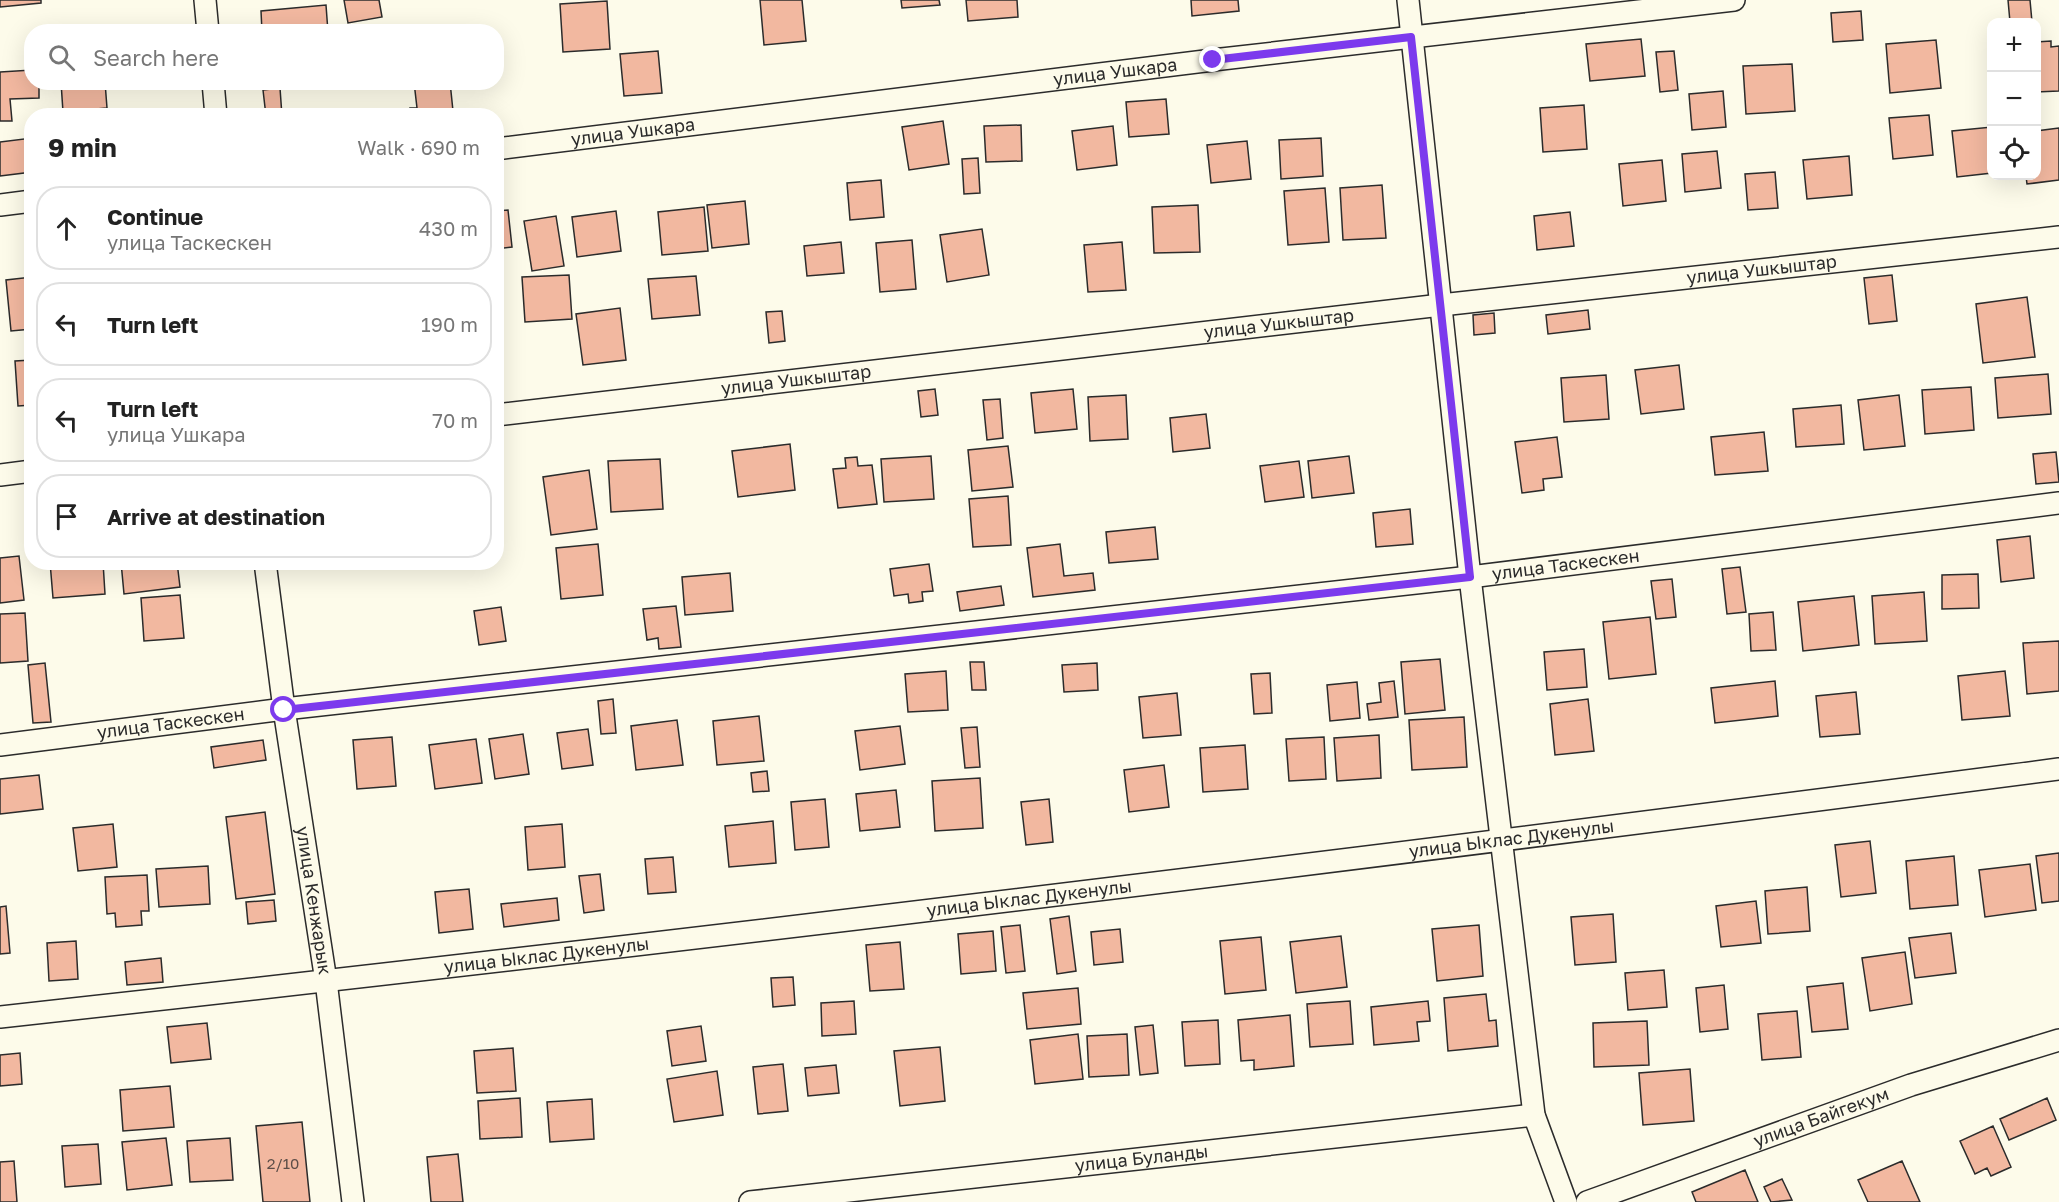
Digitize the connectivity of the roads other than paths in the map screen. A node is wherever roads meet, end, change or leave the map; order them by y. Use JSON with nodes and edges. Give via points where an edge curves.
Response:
{"nodes":[{"id":1,"x":205,"y":0,"type":"edge"},
{"id":2,"x":1408,"y":0,"type":"edge"},
{"id":3,"x":1734,"y":0,"type":"edge"},
{"id":4,"x":207,"y":24,"type":"edge"},
{"id":5,"x":1411,"y":37,"type":"junction"},
{"id":6,"x":214,"y":90,"type":"edge"},
{"id":7,"x":215,"y":108,"type":"edge"},
{"id":8,"x":504,"y":148,"type":"edge"},
{"id":9,"x":24,"y":202,"type":"edge"},
{"id":10,"x":0,"y":205,"type":"edge"},
{"id":11,"x":2059,"y":237,"type":"edge"},
{"id":12,"x":1441,"y":306,"type":"junction"},
{"id":13,"x":504,"y":414,"type":"edge"},
{"id":14,"x":24,"y":472,"type":"edge"},
{"id":15,"x":0,"y":475,"type":"edge"},
{"id":16,"x":2059,"y":503,"type":"edge"},
{"id":17,"x":266,"y":570,"type":"edge"},
{"id":18,"x":1470,"y":577,"type":"junction"},
{"id":19,"x":284,"y":710,"type":"junction"},
{"id":20,"x":0,"y":745,"type":"edge"},
{"id":21,"x":2059,"y":769,"type":"edge"},
{"id":22,"x":1502,"y":841,"type":"junction"},
{"id":23,"x":326,"y":981,"type":"junction"},
{"id":24,"x":0,"y":1017,"type":"edge"},
{"id":25,"x":2059,"y":1040,"type":"edge"},
{"id":26,"x":1534,"y":1115,"type":"junction"},
{"id":27,"x":353,"y":1202,"type":"edge"},
{"id":28,"x":750,"y":1202,"type":"edge"},
{"id":29,"x":1566,"y":1202,"type":"edge"},
{"id":30,"x":1587,"y":1202,"type":"edge"}],
"edges":[{"from":1,"to":4,"type":"street"},
{"from":2,"to":5,"type":"street"},
{"from":3,"to":5,"type":"street","name":"улица Ушкара"},
{"from":5,"to":8,"type":"street","name":"улица Ушкара"},
{"from":5,"to":12,"type":"street"},
{"from":6,"to":7,"type":"street"},
{"from":9,"to":10,"type":"street"},
{"from":11,"to":12,"type":"street","name":"улица Ушкыштар"},
{"from":12,"to":13,"type":"street","name":"улица Ушкыштар"},
{"from":12,"to":18,"type":"street"},
{"from":14,"to":15,"type":"street"},
{"from":16,"to":18,"type":"street","name":"улица Таскескен"},
{"from":17,"to":19,"type":"street","name":"улица Кенжарык"},
{"from":18,"to":19,"type":"street","name":"улица Таскескен"},
{"from":18,"to":22,"type":"street"},
{"from":19,"to":20,"type":"street","name":"улица Таскескен"},
{"from":19,"to":23,"type":"street","name":"улица Кенжарык"},
{"from":21,"to":22,"type":"street","name":"улица Ыклас Дукенулы"},
{"from":22,"to":23,"type":"street","name":"улица Ыклас Дукенулы"},
{"from":22,"to":26,"type":"street"},
{"from":23,"to":24,"type":"street","name":"улица Ыклас Дукенулы"},
{"from":23,"to":27,"type":"street","name":"улица Кенжарык"},
{"from":25,"to":30,"type":"street","name":"улица Байгекум","via":[[1911,1085]]},
{"from":26,"to":28,"type":"street","name":"улица Буланды"},
{"from":26,"to":29,"type":"street"}]}
